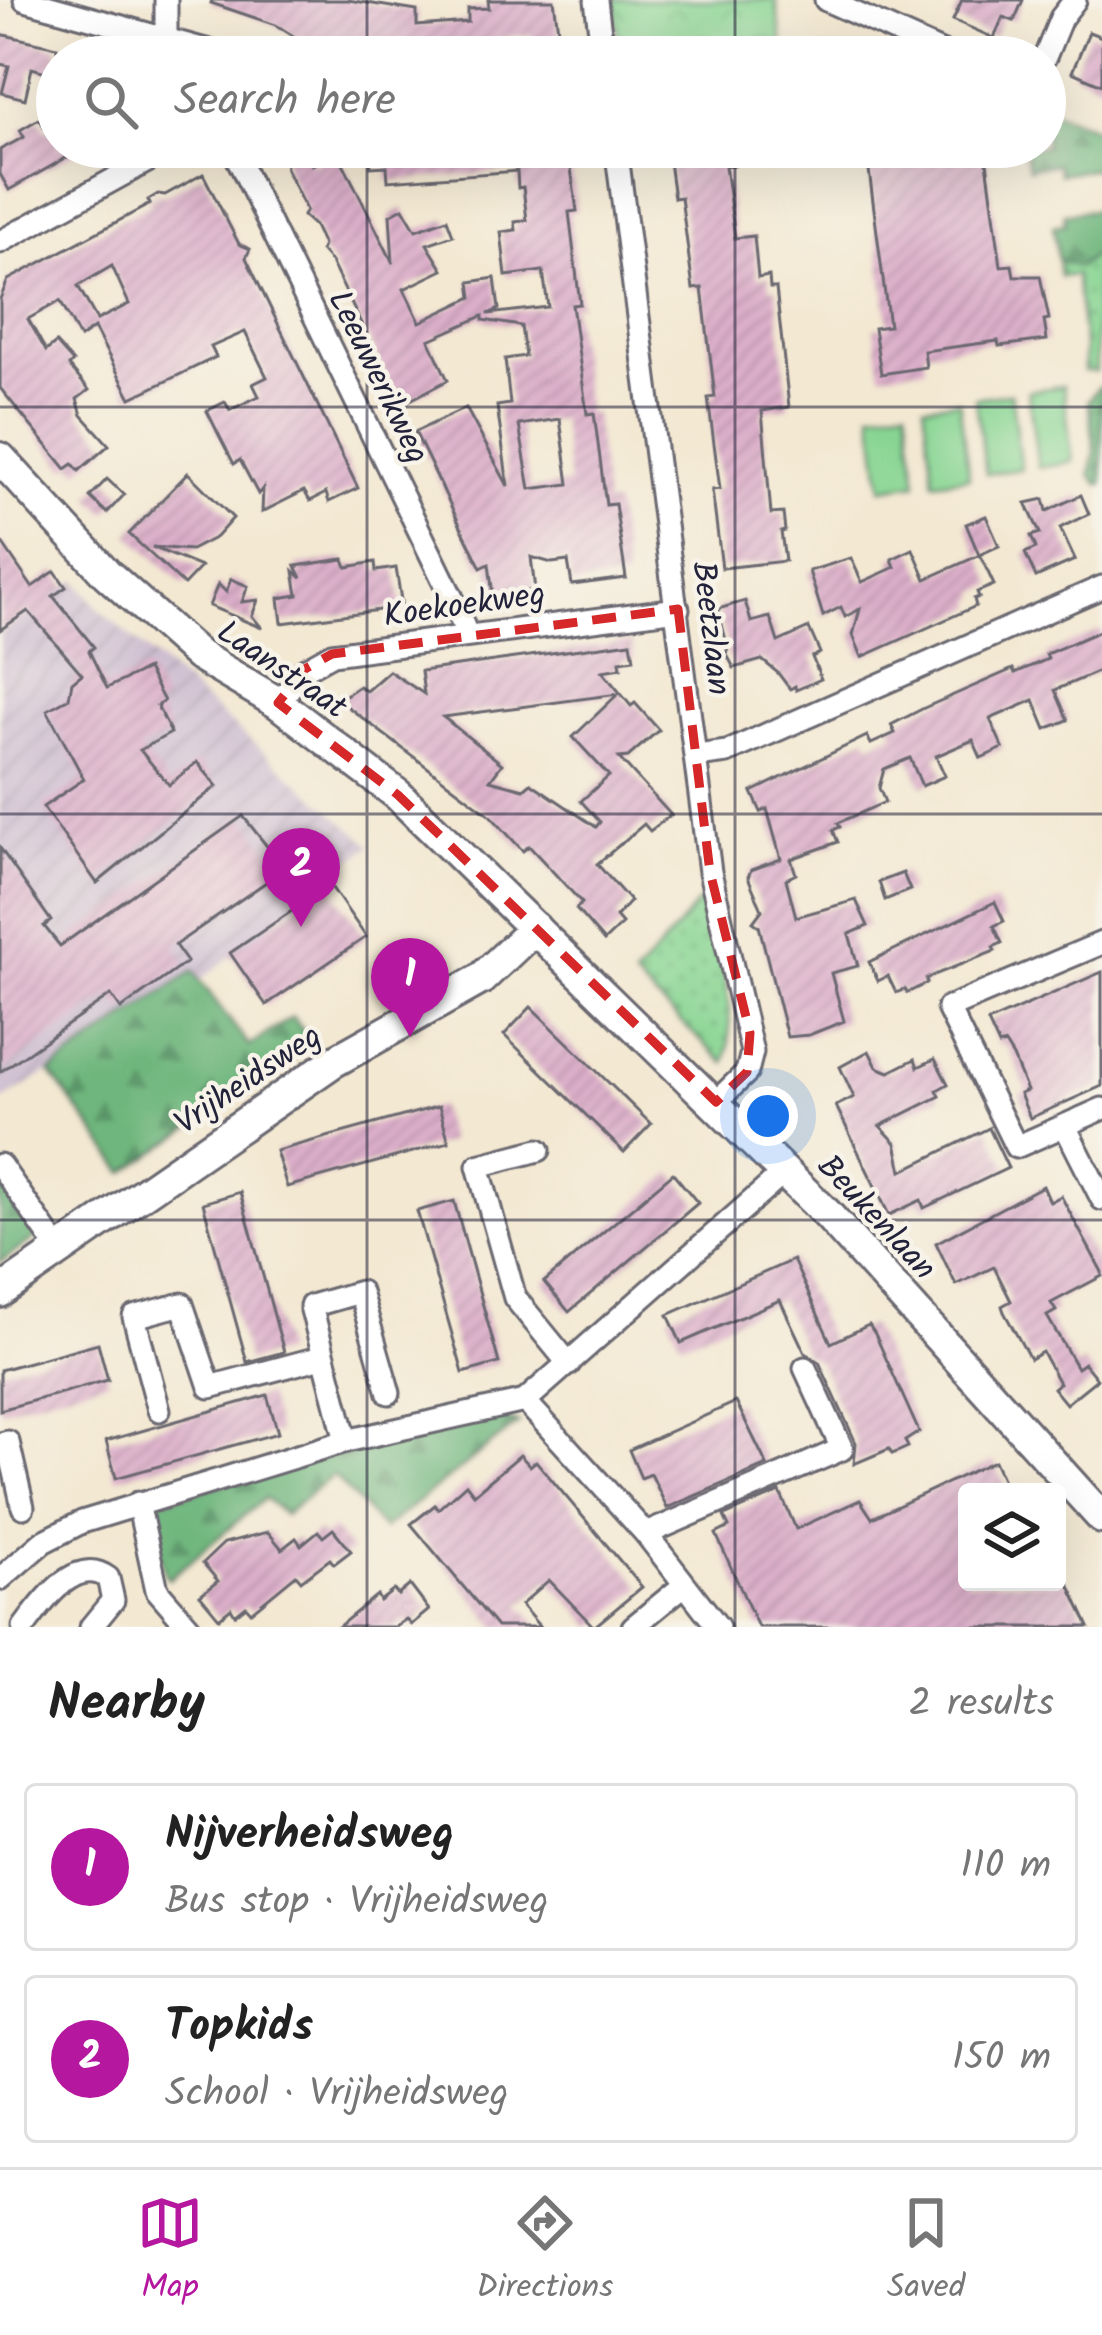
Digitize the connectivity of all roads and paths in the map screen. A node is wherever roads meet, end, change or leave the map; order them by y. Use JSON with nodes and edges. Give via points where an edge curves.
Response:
{"nodes":[{"id":1,"x":25,"y":0,"type":"edge"},
{"id":2,"x":166,"y":0,"type":"edge"},
{"id":3,"x":596,"y":0,"type":"edge"},
{"id":4,"x":826,"y":0,"type":"edge"},
{"id":5,"x":1075,"y":0,"type":"edge"},
{"id":6,"x":149,"y":36,"type":"edge"},
{"id":7,"x":177,"y":36,"type":"edge"},
{"id":8,"x":600,"y":36,"type":"edge"},
{"id":9,"x":906,"y":36,"type":"edge"},
{"id":10,"x":1054,"y":36,"type":"edge"},
{"id":11,"x":134,"y":168,"type":"edge"},
{"id":12,"x":242,"y":168,"type":"edge"},
{"id":13,"x":619,"y":168,"type":"edge"},
{"id":14,"x":0,"y":242,"type":"edge"},
{"id":15,"x":0,"y":458,"type":"edge"},
{"id":16,"x":1102,"y":587,"type":"edge"},
{"id":17,"x":677,"y":609,"type":"junction"},
{"id":18,"x":467,"y":635,"type":"junction"},
{"id":19,"x":278,"y":703,"type":"junction"},
{"id":20,"x":697,"y":756,"type":"junction"},
{"id":21,"x":535,"y":928,"type":"junction"},
{"id":22,"x":1102,"y":943,"type":"edge"},
{"id":23,"x":716,"y":1102,"type":"junction"},
{"id":24,"x":1102,"y":1109,"type":"edge"},
{"id":25,"x":1065,"y":1126,"type":"junction"},
{"id":26,"x":538,"y":1150,"type":"dead end"},
{"id":27,"x":0,"y":1165,"type":"edge"},
{"id":28,"x":786,"y":1171,"type":"junction"},
{"id":29,"x":1102,"y":1199,"type":"edge"},
{"id":30,"x":58,"y":1250,"type":"junction"},
{"id":31,"x":0,"y":1292,"type":"edge"},
{"id":32,"x":322,"y":1357,"type":"junction"},
{"id":33,"x":568,"y":1364,"type":"junction"},
{"id":34,"x":805,"y":1368,"type":"dead end"},
{"id":35,"x":389,"y":1394,"type":"dead end"},
{"id":36,"x":525,"y":1401,"type":"junction"},
{"id":37,"x":159,"y":1410,"type":"dead end"},
{"id":38,"x":346,"y":1442,"type":"junction"},
{"id":39,"x":0,"y":1444,"type":"edge"},
{"id":40,"x":138,"y":1504,"type":"junction"},
{"id":41,"x":23,"y":1507,"type":"dead end"},
{"id":42,"x":1102,"y":1518,"type":"edge"},
{"id":43,"x":646,"y":1534,"type":"junction"},
{"id":44,"x":0,"y":1578,"type":"edge"},
{"id":45,"x":683,"y":1586,"type":"junction"},
{"id":46,"x":24,"y":1627,"type":"edge"},
{"id":47,"x":92,"y":1627,"type":"edge"},
{"id":48,"x":189,"y":1627,"type":"edge"},
{"id":49,"x":633,"y":1627,"type":"edge"},
{"id":50,"x":718,"y":1627,"type":"edge"}],
"edges":[{"from":1,"to":6,"type":"street"},
{"from":2,"to":7,"type":"street"},
{"from":3,"to":8,"type":"street"},
{"from":4,"to":9,"type":"street"},
{"from":5,"to":10,"type":"street"},
{"from":11,"to":14,"type":"street"},
{"from":12,"to":18,"type":"street","name":"Leeuwerikweg"},
{"from":13,"to":17,"type":"street","name":"Beetzlaan"},
{"from":15,"to":19,"type":"street","name":"Laanstraat","via":[[149,614],[199,656]]},
{"from":16,"to":20,"type":"street","via":[[727,752]]},
{"from":17,"to":18,"type":"street","name":"Koekoekweg"},
{"from":17,"to":20,"type":"street","name":"Beetzlaan"},
{"from":18,"to":19,"type":"street","name":"Koekoekweg","via":[[332,654],[305,669]]},
{"from":19,"to":21,"type":"street","name":"Laanstraat","via":[[398,794]]},
{"from":20,"to":23,"type":"street","name":"Beetzlaan","via":[[710,872],[752,1052],[747,1072]]},
{"from":21,"to":23,"type":"street","name":"Beukenlaan"},
{"from":21,"to":30,"type":"street","name":"Vrijheidsweg","via":[[482,979],[333,1062]]},
{"from":22,"to":25,"type":"street","via":[[948,1009],[1016,1147]]},
{"from":23,"to":28,"type":"street","name":"Beukenlaan"},
{"from":24,"to":25,"type":"street"},
{"from":25,"to":29,"type":"street"},
{"from":26,"to":33,"type":"street","via":[[478,1166],[515,1298]]},
{"from":27,"to":30,"type":"street"},
{"from":28,"to":33,"type":"street"},
{"from":28,"to":42,"type":"street","name":"Beukenlaan"},
{"from":30,"to":31,"type":"street","name":"Vrijheidsweg"},
{"from":32,"to":35,"type":"street","via":[[311,1306],[360,1292]]},
{"from":32,"to":37,"type":"street","via":[[210,1387],[182,1304],[134,1317]]},
{"from":32,"to":38,"type":"street"},
{"from":33,"to":36,"type":"street"},
{"from":34,"to":43,"type":"street","via":[[842,1448]]},
{"from":36,"to":38,"type":"street"},
{"from":36,"to":43,"type":"street"},
{"from":38,"to":40,"type":"street"},
{"from":39,"to":41,"type":"street","via":[[8,1442]]},
{"from":40,"to":44,"type":"street","via":[[43,1542]]},
{"from":40,"to":48,"type":"street","via":[[157,1590]]},
{"from":43,"to":45,"type":"street"},
{"from":45,"to":49,"type":"street"},
{"from":45,"to":50,"type":"street"},
{"from":46,"to":47,"type":"street","via":[[47,1597],[91,1571],[108,1578],[113,1600]]}]}
